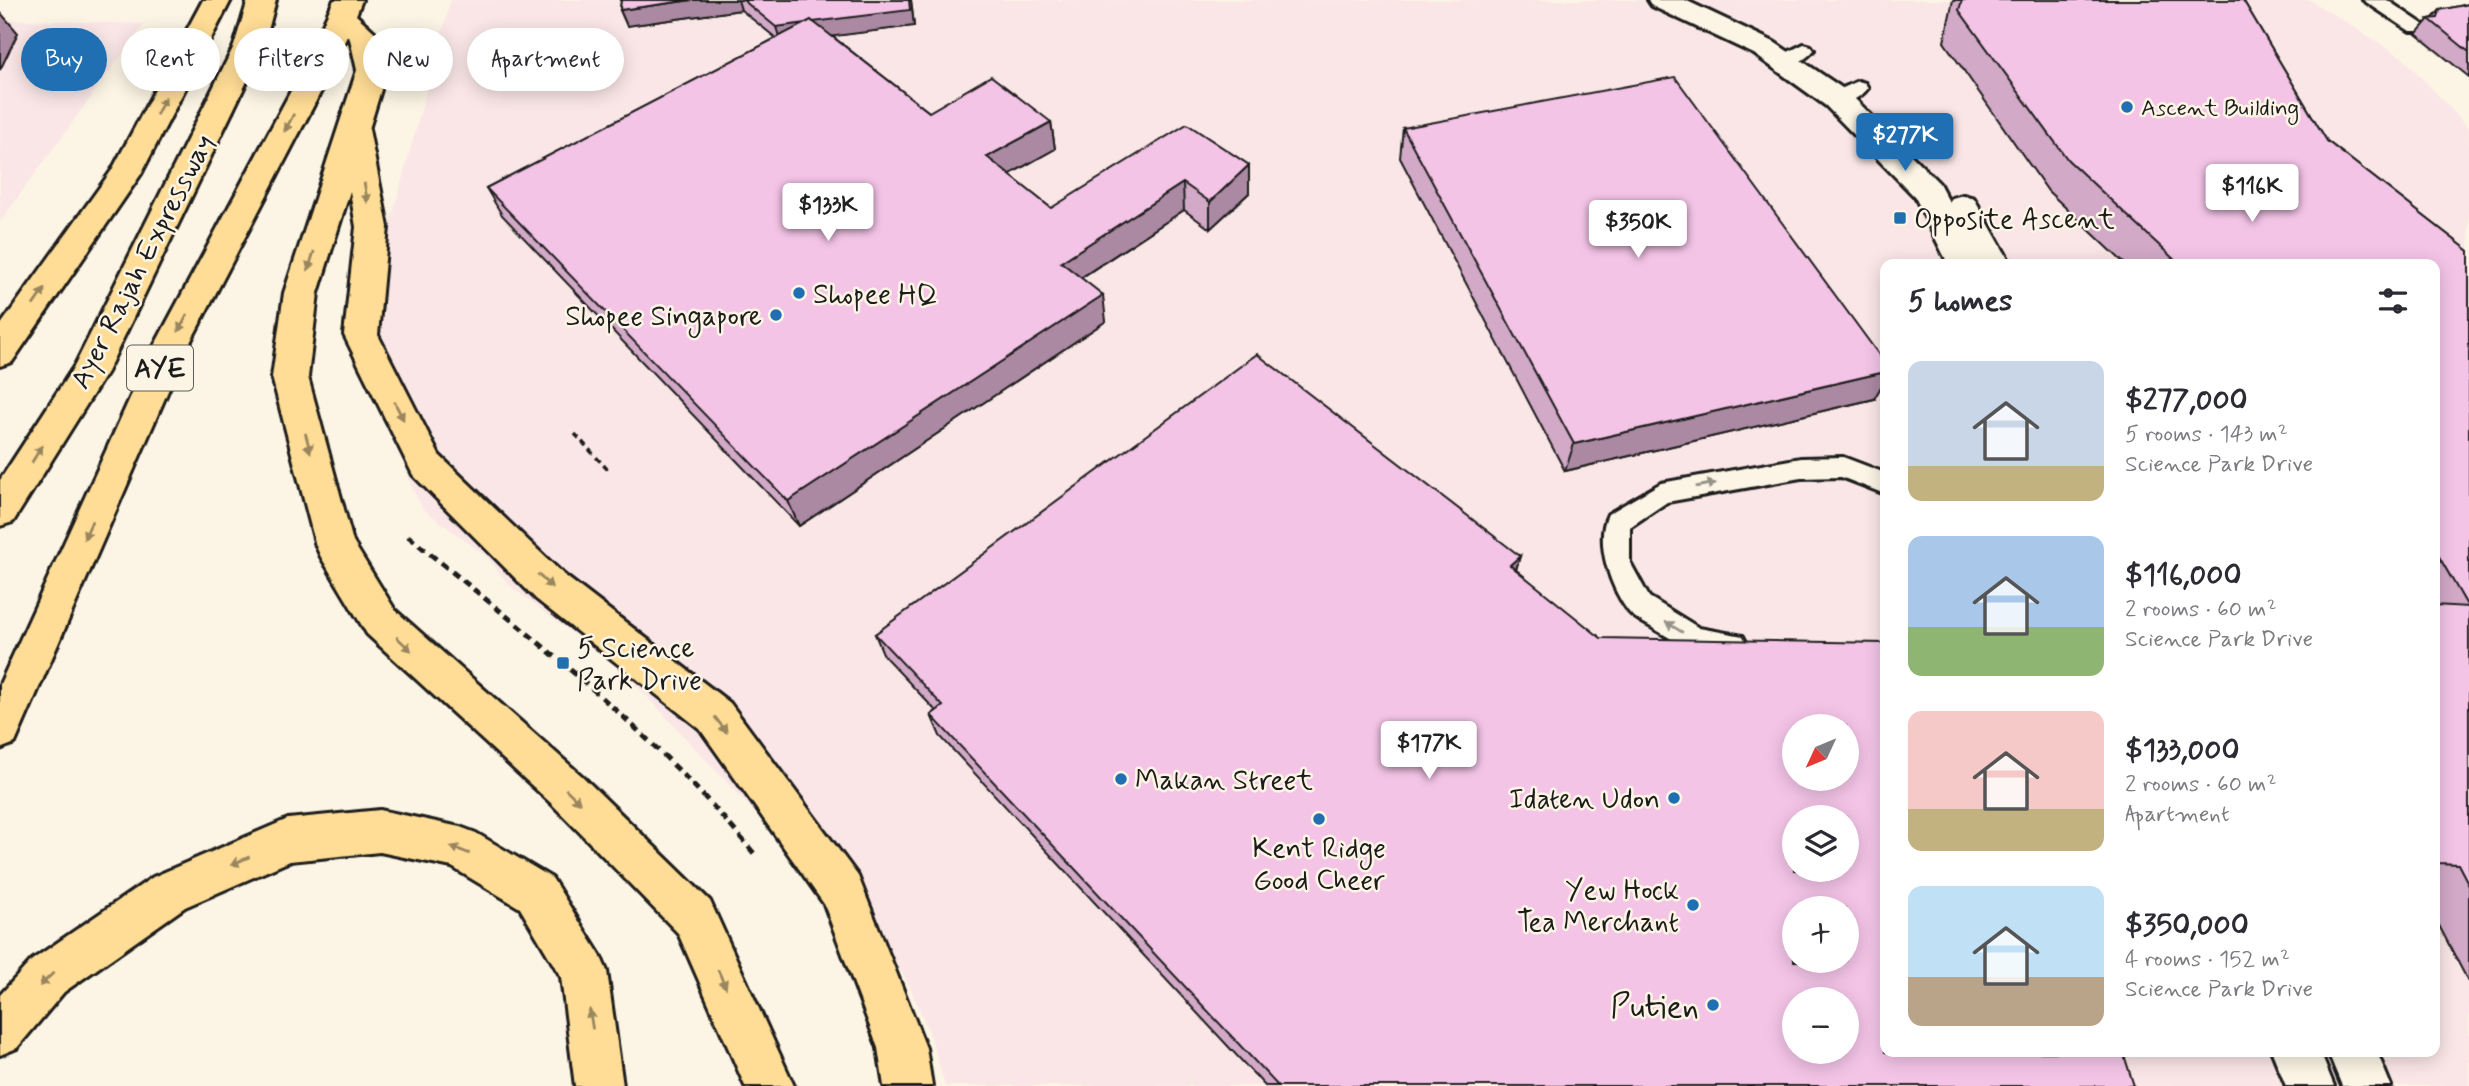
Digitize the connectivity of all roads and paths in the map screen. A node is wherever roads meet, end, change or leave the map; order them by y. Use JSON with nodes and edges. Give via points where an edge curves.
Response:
{"nodes":[{"id":1,"x":217,"y":0,"type":"edge"},
{"id":2,"x":262,"y":0,"type":"edge"},
{"id":3,"x":1662,"y":0,"type":"edge"},
{"id":4,"x":1710,"y":0,"type":"edge"},
{"id":5,"x":2373,"y":0,"type":"edge"},
{"id":6,"x":345,"y":9,"type":"edge"},
{"id":7,"x":2417,"y":27,"type":"dead end"},
{"id":8,"x":1795,"y":55,"type":"junction"},
{"id":9,"x":1847,"y":93,"type":"junction"},
{"id":10,"x":354,"y":126,"type":"junction"},
{"id":11,"x":1962,"y":259,"type":"edge"},
{"id":12,"x":1992,"y":259,"type":"edge"},
{"id":13,"x":0,"y":353,"type":"edge"},
{"id":14,"x":575,"y":434,"type":"dead end"},
{"id":15,"x":608,"y":470,"type":"dead end"},
{"id":16,"x":1880,"y":482,"type":"edge"},
{"id":17,"x":0,"y":512,"type":"edge"},
{"id":18,"x":408,"y":536,"type":"dead end"},
{"id":19,"x":1755,"y":646,"type":"edge"},
{"id":20,"x":0,"y":730,"type":"edge"},
{"id":21,"x":762,"y":864,"type":"dead end"},
{"id":22,"x":0,"y":1031,"type":"edge"},
{"id":23,"x":2298,"y":1057,"type":"edge"},
{"id":24,"x":2354,"y":1057,"type":"edge"},
{"id":25,"x":599,"y":1086,"type":"edge"},
{"id":26,"x":771,"y":1086,"type":"edge"},
{"id":27,"x":908,"y":1086,"type":"edge"},
{"id":28,"x":2311,"y":1086,"type":"edge"},
{"id":29,"x":2367,"y":1086,"type":"edge"}],
"edges":[{"from":13,"to":1,"type":"highway","one_way":true,"via":[[125,174]]},
{"from":17,"to":2,"type":"highway","name":"Ayer Rajah Expressway","number":"AYE","one_way":true,"via":[[89,372],[249,46]]},
{"from":3,"to":8,"type":"main road"},
{"from":4,"to":8,"type":"main road"},
{"from":5,"to":7,"type":"lane"},
{"from":6,"to":10,"type":"highway","via":[[364,35],[372,71]]},
{"from":6,"to":20,"type":"highway","number":"AYE","one_way":true,"via":[[316,74],[167,354]]},
{"from":8,"to":9,"type":"main road"},
{"from":9,"to":11,"type":"main road","via":[[1928,191]]},
{"from":9,"to":12,"type":"main road","via":[[1907,135],[1950,185]]},
{"from":10,"to":26,"type":"highway","one_way":true,"via":[[301,293],[290,377],[335,546],[381,622],[567,790],[694,916]]},
{"from":10,"to":27,"type":"highway","one_way":true,"via":[[372,227],[361,335],[426,465],[550,587],[715,716],[842,891],[902,1048]]},
{"from":14,"to":15,"type":"path"},
{"from":19,"to":16,"type":"lane","one_way":true,"via":[[1694,639],[1639,605],[1617,563],[1617,522],[1661,494],[1801,468],[1843,467]]},
{"from":18,"to":21,"type":"path","via":[[617,706],[724,813]]},
{"from":25,"to":22,"type":"highway","one_way":true,"via":[[583,971],[536,893],[460,848],[380,831],[288,840],[169,892],[48,976]]},
{"from":23,"to":28,"type":"main road"},
{"from":24,"to":29,"type":"main road"}]}
